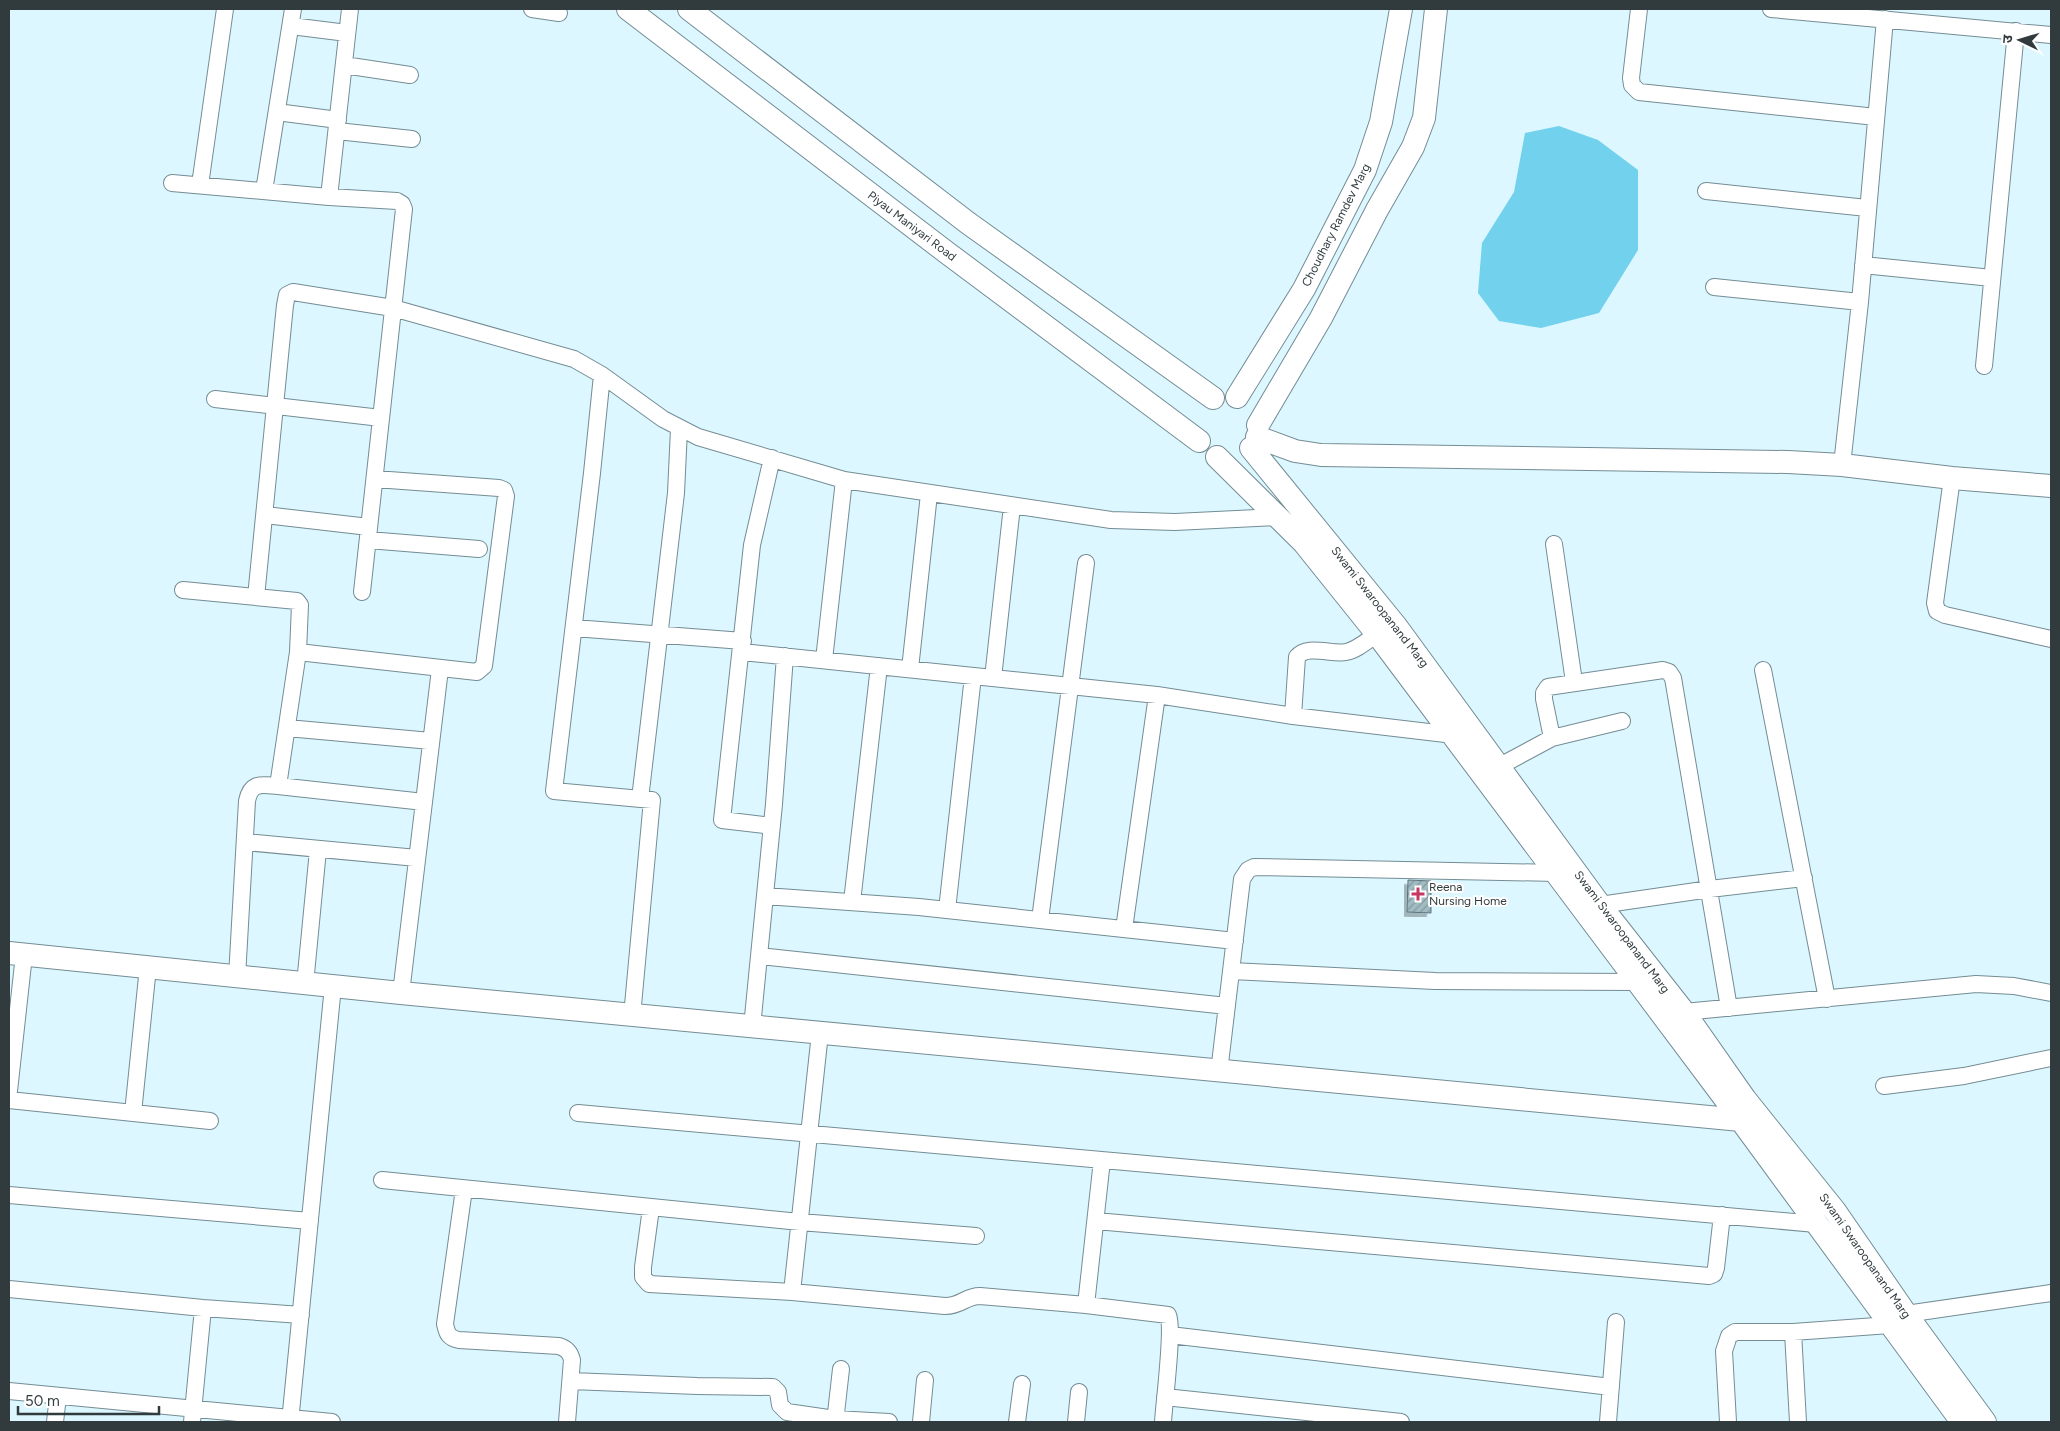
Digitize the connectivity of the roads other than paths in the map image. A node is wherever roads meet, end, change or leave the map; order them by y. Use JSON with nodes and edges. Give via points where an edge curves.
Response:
{"nodes":[{"id":1,"x":225,"y":9,"type":"edge"},
{"id":2,"x":293,"y":9,"type":"edge"},
{"id":3,"x":350,"y":9,"type":"edge"},
{"id":4,"x":532,"y":9,"type":"edge"},
{"id":5,"x":628,"y":9,"type":"edge"},
{"id":6,"x":689,"y":9,"type":"edge"},
{"id":7,"x":1401,"y":9,"type":"edge"},
{"id":8,"x":1436,"y":9,"type":"edge"},
{"id":9,"x":1639,"y":9,"type":"edge"},
{"id":10,"x":1771,"y":9,"type":"edge"},
{"id":11,"x":559,"y":12,"type":"dead end"},
{"id":12,"x":1885,"y":19,"type":"junction"},
{"id":13,"x":291,"y":26,"type":"junction"},
{"id":14,"x":2016,"y":31,"type":"junction"},
{"id":15,"x":347,"y":33,"type":"junction"},
{"id":16,"x":2051,"y":34,"type":"edge"},
{"id":17,"x":344,"y":65,"type":"junction"},
{"id":18,"x":410,"y":75,"type":"dead end"},
{"id":19,"x":277,"y":112,"type":"junction"},
{"id":20,"x":1876,"y":117,"type":"junction"},
{"id":21,"x":337,"y":126,"type":"junction"},
{"id":22,"x":412,"y":139,"type":"dead end"},
{"id":23,"x":172,"y":182,"type":"dead end"},
{"id":24,"x":200,"y":185,"type":"junction"},
{"id":25,"x":264,"y":191,"type":"junction"},
{"id":26,"x":1706,"y":191,"type":"dead end"},
{"id":27,"x":329,"y":197,"type":"junction"},
{"id":28,"x":1867,"y":208,"type":"junction"},
{"id":29,"x":1863,"y":265,"type":"junction"},
{"id":30,"x":1992,"y":278,"type":"junction"},
{"id":31,"x":1714,"y":287,"type":"dead end"},
{"id":32,"x":1860,"y":302,"type":"junction"},
{"id":33,"x":393,"y":308,"type":"junction"},
{"id":34,"x":1984,"y":366,"type":"dead end"},
{"id":35,"x":602,"y":375,"type":"junction"},
{"id":36,"x":1237,"y":397,"type":"junction"},
{"id":37,"x":215,"y":399,"type":"dead end"},
{"id":38,"x":276,"y":405,"type":"junction"},
{"id":39,"x":1203,"y":409,"type":"junction"},
{"id":40,"x":381,"y":418,"type":"junction"},
{"id":41,"x":679,"y":429,"type":"junction"},
{"id":42,"x":1255,"y":436,"type":"junction"},
{"id":43,"x":1199,"y":441,"type":"junction"},
{"id":44,"x":1217,"y":457,"type":"junction"},
{"id":45,"x":772,"y":458,"type":"junction"},
{"id":46,"x":1842,"y":465,"type":"junction"},
{"id":47,"x":1952,"y":478,"type":"junction"},
{"id":48,"x":375,"y":479,"type":"junction"},
{"id":49,"x":844,"y":480,"type":"junction"},
{"id":50,"x":2051,"y":486,"type":"edge"},
{"id":51,"x":929,"y":494,"type":"junction"},
{"id":52,"x":1012,"y":506,"type":"junction"},
{"id":53,"x":265,"y":515,"type":"junction"},
{"id":54,"x":1279,"y":517,"type":"junction"},
{"id":55,"x":369,"y":533,"type":"junction"},
{"id":56,"x":1554,"y":544,"type":"dead end"},
{"id":57,"x":479,"y":550,"type":"dead end"},
{"id":58,"x":1086,"y":563,"type":"dead end"},
{"id":59,"x":182,"y":590,"type":"dead end"},
{"id":60,"x":362,"y":592,"type":"dead end"},
{"id":61,"x":256,"y":597,"type":"junction"},
{"id":62,"x":574,"y":628,"type":"junction"},
{"id":63,"x":659,"y":633,"type":"junction"},
{"id":64,"x":1377,"y":634,"type":"junction"},
{"id":65,"x":2051,"y":639,"type":"edge"},
{"id":66,"x":742,"y":646,"type":"junction"},
{"id":67,"x":298,"y":652,"type":"junction"},
{"id":68,"x":785,"y":656,"type":"junction"},
{"id":69,"x":824,"y":660,"type":"junction"},
{"id":70,"x":879,"y":666,"type":"junction"},
{"id":71,"x":440,"y":669,"type":"junction"},
{"id":72,"x":910,"y":669,"type":"junction"},
{"id":73,"x":1763,"y":670,"type":"dead end"},
{"id":74,"x":973,"y":676,"type":"junction"},
{"id":75,"x":993,"y":678,"type":"junction"},
{"id":76,"x":1574,"y":682,"type":"junction"},
{"id":77,"x":1070,"y":686,"type":"junction"},
{"id":78,"x":1157,"y":695,"type":"junction"},
{"id":79,"x":1294,"y":716,"type":"junction"},
{"id":80,"x":1622,"y":721,"type":"dead end"},
{"id":81,"x":287,"y":728,"type":"junction"},
{"id":82,"x":1454,"y":735,"type":"junction"},
{"id":83,"x":1552,"y":738,"type":"junction"},
{"id":84,"x":431,"y":741,"type":"junction"},
{"id":85,"x":1498,"y":767,"type":"junction"},
{"id":86,"x":278,"y":786,"type":"junction"},
{"id":87,"x":640,"y":799,"type":"junction"},
{"id":88,"x":424,"y":802,"type":"junction"},
{"id":89,"x":772,"y":826,"type":"junction"},
{"id":90,"x":245,"y":842,"type":"junction"},
{"id":91,"x":318,"y":850,"type":"junction"},
{"id":92,"x":417,"y":858,"type":"junction"},
{"id":93,"x":1557,"y":873,"type":"junction"},
{"id":94,"x":1804,"y":878,"type":"junction"},
{"id":95,"x":1710,"y":889,"type":"junction"},
{"id":96,"x":765,"y":896,"type":"junction"},
{"id":97,"x":852,"y":902,"type":"junction"},
{"id":98,"x":1600,"y":905,"type":"junction"},
{"id":99,"x":947,"y":910,"type":"junction"},
{"id":100,"x":1040,"y":920,"type":"junction"},
{"id":101,"x":1124,"y":929,"type":"junction"},
{"id":102,"x":1235,"y":941,"type":"junction"},
{"id":103,"x":16,"y":954,"type":"edge"},
{"id":104,"x":759,"y":956,"type":"junction"},
{"id":105,"x":148,"y":967,"type":"junction"},
{"id":106,"x":1232,"y":971,"type":"junction"},
{"id":107,"x":237,"y":976,"type":"junction"},
{"id":108,"x":1637,"y":982,"type":"junction"},
{"id":109,"x":305,"y":984,"type":"junction"},
{"id":110,"x":333,"y":986,"type":"junction"},
{"id":111,"x":2051,"y":993,"type":"edge"},
{"id":112,"x":402,"y":994,"type":"junction"},
{"id":113,"x":1827,"y":999,"type":"junction"},
{"id":114,"x":1227,"y":1006,"type":"junction"},
{"id":115,"x":1729,"y":1008,"type":"junction"},
{"id":116,"x":1684,"y":1012,"type":"junction"},
{"id":117,"x":632,"y":1016,"type":"junction"},
{"id":118,"x":752,"y":1027,"type":"junction"},
{"id":119,"x":820,"y":1033,"type":"junction"},
{"id":120,"x":2051,"y":1058,"type":"edge"},
{"id":121,"x":1219,"y":1072,"type":"junction"},
{"id":122,"x":1884,"y":1086,"type":"dead end"},
{"id":123,"x":9,"y":1091,"type":"edge"},
{"id":124,"x":9,"y":1100,"type":"edge"},
{"id":125,"x":133,"y":1113,"type":"junction"},
{"id":126,"x":578,"y":1113,"type":"dead end"},
{"id":127,"x":1740,"y":1120,"type":"junction"},
{"id":128,"x":210,"y":1122,"type":"dead end"},
{"id":129,"x":1762,"y":1122,"type":"junction"},
{"id":130,"x":810,"y":1134,"type":"junction"},
{"id":131,"x":1102,"y":1160,"type":"junction"},
{"id":132,"x":382,"y":1180,"type":"dead end"},
{"id":133,"x":464,"y":1190,"type":"junction"},
{"id":134,"x":9,"y":1195,"type":"edge"},
{"id":135,"x":651,"y":1208,"type":"junction"},
{"id":136,"x":1722,"y":1216,"type":"junction"},
{"id":137,"x":310,"y":1221,"type":"junction"},
{"id":138,"x":800,"y":1222,"type":"junction"},
{"id":139,"x":1096,"y":1222,"type":"junction"},
{"id":140,"x":1816,"y":1224,"type":"junction"},
{"id":141,"x":976,"y":1236,"type":"dead end"},
{"id":142,"x":9,"y":1289,"type":"edge"},
{"id":143,"x":792,"y":1292,"type":"junction"},
{"id":144,"x":2051,"y":1293,"type":"edge"},
{"id":145,"x":1086,"y":1305,"type":"junction"},
{"id":146,"x":202,"y":1308,"type":"junction"},
{"id":147,"x":301,"y":1315,"type":"junction"},
{"id":148,"x":1898,"y":1320,"type":"junction"},
{"id":149,"x":1616,"y":1322,"type":"dead end"},
{"id":150,"x":1793,"y":1332,"type":"junction"},
{"id":151,"x":1170,"y":1335,"type":"junction"},
{"id":152,"x":841,"y":1369,"type":"dead end"},
{"id":153,"x":925,"y":1380,"type":"dead end"},
{"id":154,"x":571,"y":1381,"type":"junction"},
{"id":155,"x":1022,"y":1384,"type":"dead end"},
{"id":156,"x":1611,"y":1387,"type":"junction"},
{"id":157,"x":9,"y":1391,"type":"edge"},
{"id":158,"x":1079,"y":1392,"type":"dead end"},
{"id":159,"x":58,"y":1396,"type":"junction"},
{"id":160,"x":1165,"y":1397,"type":"junction"},
{"id":161,"x":192,"y":1416,"type":"edge"},
{"id":162,"x":1313,"y":1417,"type":"edge"},
{"id":163,"x":290,"y":1420,"type":"edge"},
{"id":164,"x":835,"y":1420,"type":"edge"},
{"id":165,"x":55,"y":1422,"type":"edge"},
{"id":166,"x":332,"y":1422,"type":"edge"},
{"id":167,"x":567,"y":1422,"type":"edge"},
{"id":168,"x":888,"y":1422,"type":"edge"},
{"id":169,"x":921,"y":1422,"type":"edge"},
{"id":170,"x":1017,"y":1422,"type":"edge"},
{"id":171,"x":1076,"y":1422,"type":"edge"},
{"id":172,"x":1163,"y":1422,"type":"edge"},
{"id":173,"x":1401,"y":1422,"type":"edge"},
{"id":174,"x":1608,"y":1422,"type":"edge"},
{"id":175,"x":1728,"y":1422,"type":"edge"},
{"id":176,"x":1798,"y":1422,"type":"edge"},
{"id":177,"x":1962,"y":1422,"type":"edge"},
{"id":178,"x":1985,"y":1422,"type":"edge"}],
"edges":[{"from":1,"to":24,"type":"street"},
{"from":2,"to":13,"type":"street"},
{"from":3,"to":15,"type":"street"},
{"from":4,"to":11,"type":"street"},
{"from":5,"to":43,"type":"street","name":"Piyau Maniyari Road"},
{"from":6,"to":39,"type":"street"},
{"from":7,"to":36,"type":"street","name":"Choudhary Ramdev Marg","via":[[1381,122],[1365,170],[1304,289]]},
{"from":8,"to":42,"type":"street","via":[[1424,118],[1413,147]]},
{"from":9,"to":20,"type":"street","via":[[1631,78],[1632,85],[1640,92]]},
{"from":10,"to":12,"type":"street"},
{"from":12,"to":14,"type":"street"},
{"from":12,"to":20,"type":"street"},
{"from":13,"to":15,"type":"street"},
{"from":13,"to":19,"type":"street"},
{"from":14,"to":16,"type":"street"},
{"from":14,"to":30,"type":"street"},
{"from":15,"to":17,"type":"street"},
{"from":17,"to":18,"type":"street"},
{"from":17,"to":21,"type":"street"},
{"from":19,"to":21,"type":"street"},
{"from":19,"to":25,"type":"street"},
{"from":20,"to":28,"type":"street"},
{"from":21,"to":22,"type":"street"},
{"from":21,"to":27,"type":"street"},
{"from":23,"to":24,"type":"street"},
{"from":24,"to":25,"type":"street"},
{"from":25,"to":27,"type":"street"},
{"from":26,"to":28,"type":"street"},
{"from":27,"to":33,"type":"street","via":[[397,201],[402,204]]},
{"from":28,"to":29,"type":"street"},
{"from":29,"to":30,"type":"street"},
{"from":29,"to":32,"type":"street"},
{"from":30,"to":34,"type":"street"},
{"from":31,"to":32,"type":"street"},
{"from":32,"to":46,"type":"street"},
{"from":33,"to":35,"type":"street","via":[[574,359]]},
{"from":33,"to":38,"type":"street","via":[[293,292],[287,295]]},
{"from":33,"to":40,"type":"street"},
{"from":35,"to":41,"type":"street"},
{"from":35,"to":62,"type":"street"},
{"from":36,"to":39,"type":"street","via":[[1225,395]]},
{"from":36,"to":42,"type":"street","via":[[1248,403],[1255,413]]},
{"from":37,"to":38,"type":"street"},
{"from":38,"to":40,"type":"street"},
{"from":38,"to":53,"type":"street"},
{"from":39,"to":43,"type":"street","via":[[1195,429]]},
{"from":40,"to":48,"type":"street"},
{"from":41,"to":45,"type":"street","via":[[698,438]]},
{"from":41,"to":63,"type":"street","via":[[676,493]]},
{"from":42,"to":44,"type":"street","via":[[1241,455]]},
{"from":42,"to":46,"type":"street","via":[[1295,451],[1321,455]]},
{"from":42,"to":85,"type":"street","name":"Swami Swaroopanand Marg"},
{"from":43,"to":44,"type":"street","via":[[1206,451]]},
{"from":44,"to":54,"type":"street","name":"Swami Swaroopanand Marg"},
{"from":45,"to":49,"type":"street"},
{"from":45,"to":66,"type":"street","via":[[752,545]]},
{"from":46,"to":47,"type":"street"},
{"from":47,"to":50,"type":"street"},
{"from":47,"to":65,"type":"street","via":[[1935,602],[1937,611]]},
{"from":48,"to":55,"type":"street"},
{"from":48,"to":71,"type":"street","via":[[504,490],[506,496],[484,666],[476,672]]},
{"from":49,"to":51,"type":"street"},
{"from":49,"to":69,"type":"street"},
{"from":51,"to":52,"type":"street"},
{"from":51,"to":72,"type":"street"},
{"from":52,"to":54,"type":"street","via":[[1129,522]]},
{"from":52,"to":75,"type":"street"},
{"from":53,"to":55,"type":"street"},
{"from":53,"to":61,"type":"street"},
{"from":54,"to":64,"type":"street","name":"Swami Swaroopanand Marg"},
{"from":55,"to":57,"type":"street"},
{"from":55,"to":60,"type":"street"},
{"from":56,"to":76,"type":"street"},
{"from":58,"to":77,"type":"street"},
{"from":59,"to":61,"type":"street"},
{"from":61,"to":67,"type":"street","via":[[298,601]]},
{"from":62,"to":63,"type":"street"},
{"from":62,"to":87,"type":"street","via":[[554,791]]},
{"from":63,"to":66,"type":"street"},
{"from":63,"to":87,"type":"street"},
{"from":64,"to":79,"type":"street","via":[[1350,652],[1300,653],[1297,657]]},
{"from":64,"to":82,"type":"street","name":"Swami Swaroopanand Marg"},
{"from":66,"to":68,"type":"street"},
{"from":66,"to":89,"type":"street","via":[[722,820]]},
{"from":67,"to":71,"type":"street"},
{"from":67,"to":81,"type":"street"},
{"from":68,"to":69,"type":"street"},
{"from":68,"to":89,"type":"street"},
{"from":69,"to":70,"type":"street"},
{"from":70,"to":72,"type":"street"},
{"from":70,"to":97,"type":"street"},
{"from":71,"to":84,"type":"street"},
{"from":72,"to":74,"type":"street"},
{"from":73,"to":94,"type":"street"},
{"from":74,"to":75,"type":"street"},
{"from":74,"to":99,"type":"street"},
{"from":75,"to":77,"type":"street"},
{"from":76,"to":83,"type":"street","via":[[1548,687],[1544,693]]},
{"from":76,"to":95,"type":"street","via":[[1663,670],[1673,678]]},
{"from":77,"to":78,"type":"street"},
{"from":77,"to":100,"type":"street"},
{"from":78,"to":79,"type":"street"},
{"from":78,"to":101,"type":"street"},
{"from":79,"to":82,"type":"street"},
{"from":80,"to":83,"type":"street"},
{"from":81,"to":84,"type":"street"},
{"from":81,"to":86,"type":"street"},
{"from":82,"to":93,"type":"street","name":"Swami Swaroopanand Marg"},
{"from":83,"to":85,"type":"street"},
{"from":84,"to":88,"type":"street"},
{"from":85,"to":98,"type":"street","name":"Swami Swaroopanand Marg"},
{"from":86,"to":88,"type":"street"},
{"from":86,"to":90,"type":"street","via":[[260,785],[249,792]]},
{"from":87,"to":117,"type":"street","via":[[652,800]]},
{"from":88,"to":92,"type":"street"},
{"from":89,"to":96,"type":"street"},
{"from":90,"to":91,"type":"street"},
{"from":90,"to":107,"type":"street"},
{"from":91,"to":92,"type":"street"},
{"from":91,"to":109,"type":"street"},
{"from":92,"to":112,"type":"street"},
{"from":93,"to":102,"type":"street","via":[[1254,867],[1242,879]]},
{"from":93,"to":108,"type":"street","name":"Swami Swaroopanand Marg"},
{"from":94,"to":95,"type":"street"},
{"from":94,"to":113,"type":"street"},
{"from":95,"to":98,"type":"street"},
{"from":95,"to":115,"type":"street"},
{"from":96,"to":97,"type":"street"},
{"from":96,"to":104,"type":"street"},
{"from":97,"to":99,"type":"street"},
{"from":98,"to":116,"type":"street","name":"Swami Swaroopanand Marg"},
{"from":99,"to":100,"type":"street"},
{"from":100,"to":101,"type":"street"},
{"from":101,"to":102,"type":"street"},
{"from":102,"to":106,"type":"street"},
{"from":103,"to":105,"type":"street"},
{"from":103,"to":123,"type":"street"},
{"from":104,"to":114,"type":"street"},
{"from":104,"to":118,"type":"street"},
{"from":105,"to":107,"type":"street"},
{"from":105,"to":125,"type":"street"},
{"from":106,"to":108,"type":"street","via":[[1435,981]]},
{"from":106,"to":114,"type":"street"},
{"from":107,"to":109,"type":"street"},
{"from":108,"to":127,"type":"street","name":"Swami Swaroopanand Marg"},
{"from":109,"to":110,"type":"street"},
{"from":110,"to":112,"type":"street"},
{"from":110,"to":137,"type":"street"},
{"from":111,"to":113,"type":"street","via":[[2014,986],[1976,984]]},
{"from":112,"to":117,"type":"street"},
{"from":113,"to":115,"type":"street"},
{"from":114,"to":121,"type":"street"},
{"from":115,"to":116,"type":"street"},
{"from":116,"to":129,"type":"street","name":"Swami Swaroopanand Marg"},
{"from":117,"to":118,"type":"street"},
{"from":118,"to":119,"type":"street"},
{"from":119,"to":121,"type":"street"},
{"from":119,"to":130,"type":"street"},
{"from":120,"to":122,"type":"street","via":[[1964,1076]]},
{"from":121,"to":127,"type":"street"},
{"from":124,"to":125,"type":"street"},
{"from":125,"to":128,"type":"street"},
{"from":126,"to":130,"type":"street"},
{"from":127,"to":129,"type":"street"},
{"from":127,"to":140,"type":"street","name":"Swami Swaroopanand Marg"},
{"from":129,"to":148,"type":"street","name":"Swami Swaroopanand Marg","via":[[1835,1211]]},
{"from":130,"to":131,"type":"street"},
{"from":130,"to":138,"type":"street"},
{"from":131,"to":136,"type":"street"},
{"from":131,"to":139,"type":"street"},
{"from":132,"to":133,"type":"street"},
{"from":133,"to":135,"type":"street"},
{"from":133,"to":154,"type":"street","via":[[446,1333],[451,1339],[565,1348],[572,1360]]},
{"from":134,"to":137,"type":"street"},
{"from":135,"to":138,"type":"street"},
{"from":135,"to":143,"type":"street","via":[[643,1267],[643,1277],[649,1284]]},
{"from":136,"to":139,"type":"street","via":[[1716,1268],[1714,1274],[1708,1276]]},
{"from":136,"to":140,"type":"street"},
{"from":137,"to":147,"type":"street"},
{"from":138,"to":141,"type":"street"},
{"from":138,"to":143,"type":"street"},
{"from":139,"to":145,"type":"street"},
{"from":140,"to":148,"type":"street","name":"Swami Swaroopanand Marg"},
{"from":142,"to":146,"type":"street"},
{"from":143,"to":145,"type":"street","via":[[945,1306],[959,1305],[968,1298],[980,1296]]},
{"from":144,"to":148,"type":"street"},
{"from":145,"to":151,"type":"street","via":[[1168,1315]]},
{"from":146,"to":147,"type":"street"},
{"from":146,"to":161,"type":"street"},
{"from":147,"to":163,"type":"street"},
{"from":148,"to":150,"type":"street"},
{"from":148,"to":177,"type":"street","name":"Swami Swaroopanand Marg"},
{"from":148,"to":178,"type":"street","name":"Swami Swaroopanand Marg"},
{"from":149,"to":156,"type":"street"},
{"from":150,"to":175,"type":"street","via":[[1736,1332],[1728,1336],[1724,1351]]},
{"from":150,"to":176,"type":"street"},
{"from":151,"to":156,"type":"street"},
{"from":151,"to":160,"type":"street"},
{"from":152,"to":164,"type":"street"},
{"from":153,"to":169,"type":"street"},
{"from":154,"to":164,"type":"street","via":[[773,1386],[778,1392],[780,1405],[787,1412]]},
{"from":154,"to":167,"type":"street"},
{"from":155,"to":170,"type":"street"},
{"from":156,"to":174,"type":"street"},
{"from":157,"to":159,"type":"street"},
{"from":158,"to":171,"type":"street"},
{"from":159,"to":161,"type":"street"},
{"from":159,"to":165,"type":"street"},
{"from":160,"to":162,"type":"street"},
{"from":160,"to":172,"type":"street"},
{"from":161,"to":163,"type":"street"},
{"from":162,"to":173,"type":"street"},
{"from":163,"to":166,"type":"street"},
{"from":164,"to":168,"type":"street"}]}
